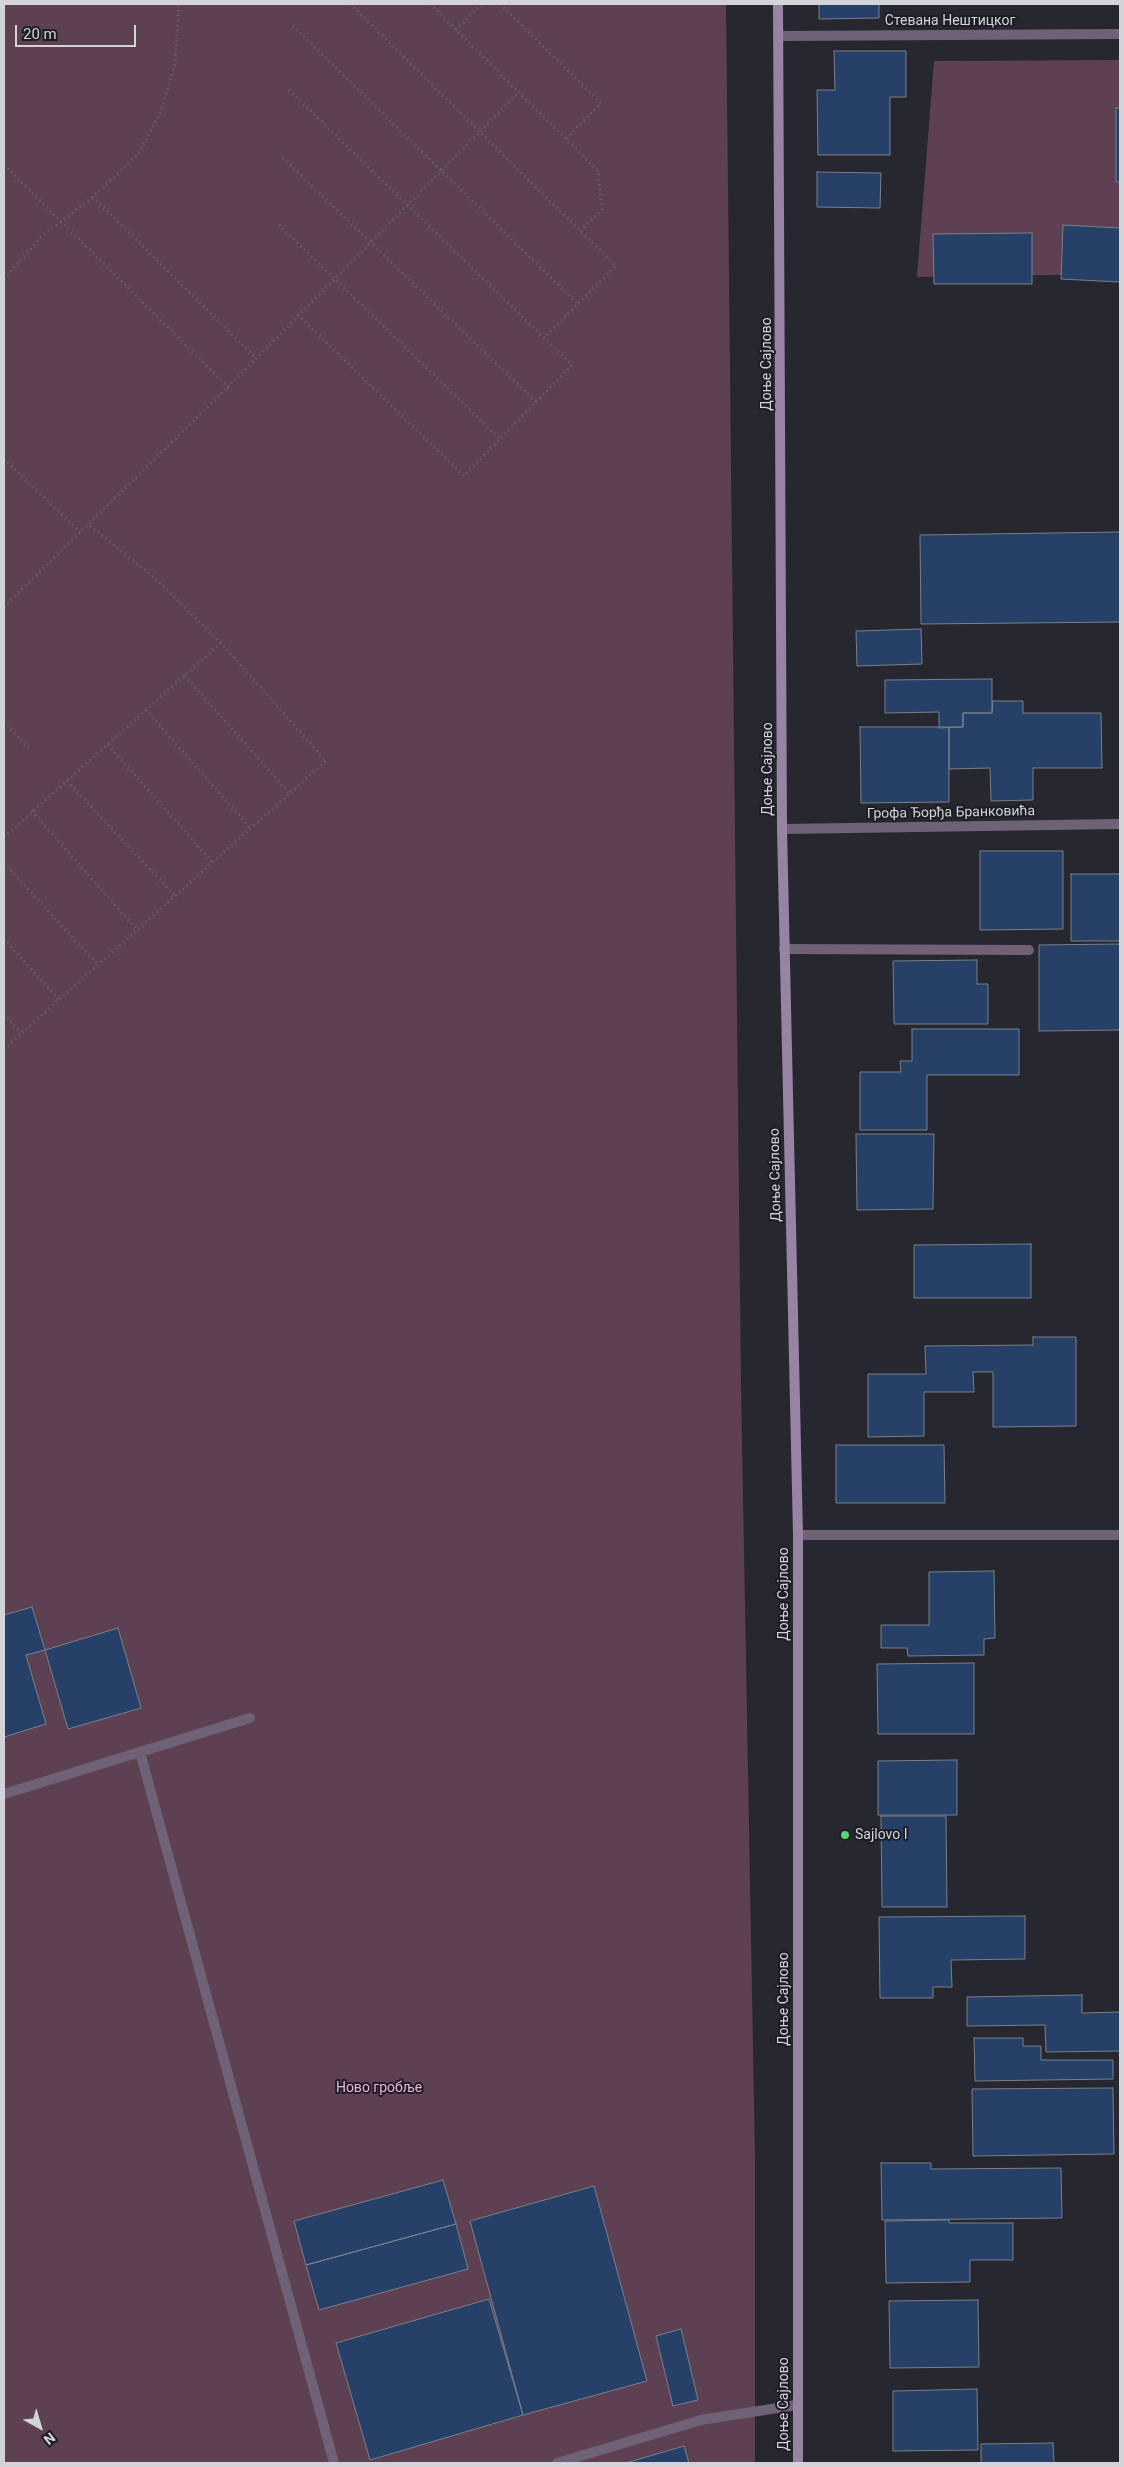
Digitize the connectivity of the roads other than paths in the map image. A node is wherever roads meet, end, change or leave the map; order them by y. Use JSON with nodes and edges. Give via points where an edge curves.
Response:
{"nodes":[{"id":1,"x":778,"y":4,"type":"edge"},
{"id":2,"x":1120,"y":34,"type":"edge"},
{"id":3,"x":780,"y":36,"type":"junction"},
{"id":4,"x":1120,"y":824,"type":"edge"},
{"id":5,"x":782,"y":829,"type":"junction"},
{"id":6,"x":784,"y":948,"type":"junction"},
{"id":7,"x":1029,"y":950,"type":"dead end"},
{"id":8,"x":798,"y":1535,"type":"junction"},
{"id":9,"x":1120,"y":1535,"type":"edge"},
{"id":10,"x":250,"y":1718,"type":"dead end"},
{"id":11,"x":140,"y":1752,"type":"junction"},
{"id":12,"x":4,"y":1794,"type":"edge"},
{"id":13,"x":797,"y":2405,"type":"junction"},
{"id":14,"x":334,"y":2463,"type":"edge"},
{"id":15,"x":558,"y":2463,"type":"edge"},
{"id":16,"x":798,"y":2463,"type":"edge"}],
"edges":[{"from":1,"to":3,"type":"street","name":"Доње Сајлово"},
{"from":2,"to":3,"type":"street","name":"Стевана Нештицког"},
{"from":3,"to":5,"type":"street","name":"Доње Сајлово"},
{"from":4,"to":5,"type":"street","name":"Грофа Ђорђа Бранковића"},
{"from":5,"to":6,"type":"street","name":"Доње Сајлово"},
{"from":6,"to":7,"type":"street"},
{"from":6,"to":8,"type":"street","name":"Доње Сајлово"},
{"from":8,"to":9,"type":"street","name":"Доње Сајлово"},
{"from":8,"to":13,"type":"street","name":"Доње Сајлово"},
{"from":10,"to":11,"type":"street"},
{"from":11,"to":12,"type":"street"},
{"from":11,"to":14,"type":"street"},
{"from":13,"to":15,"type":"street","via":[[702,2420]]},
{"from":13,"to":16,"type":"street","name":"Доње Сајлово"}]}
